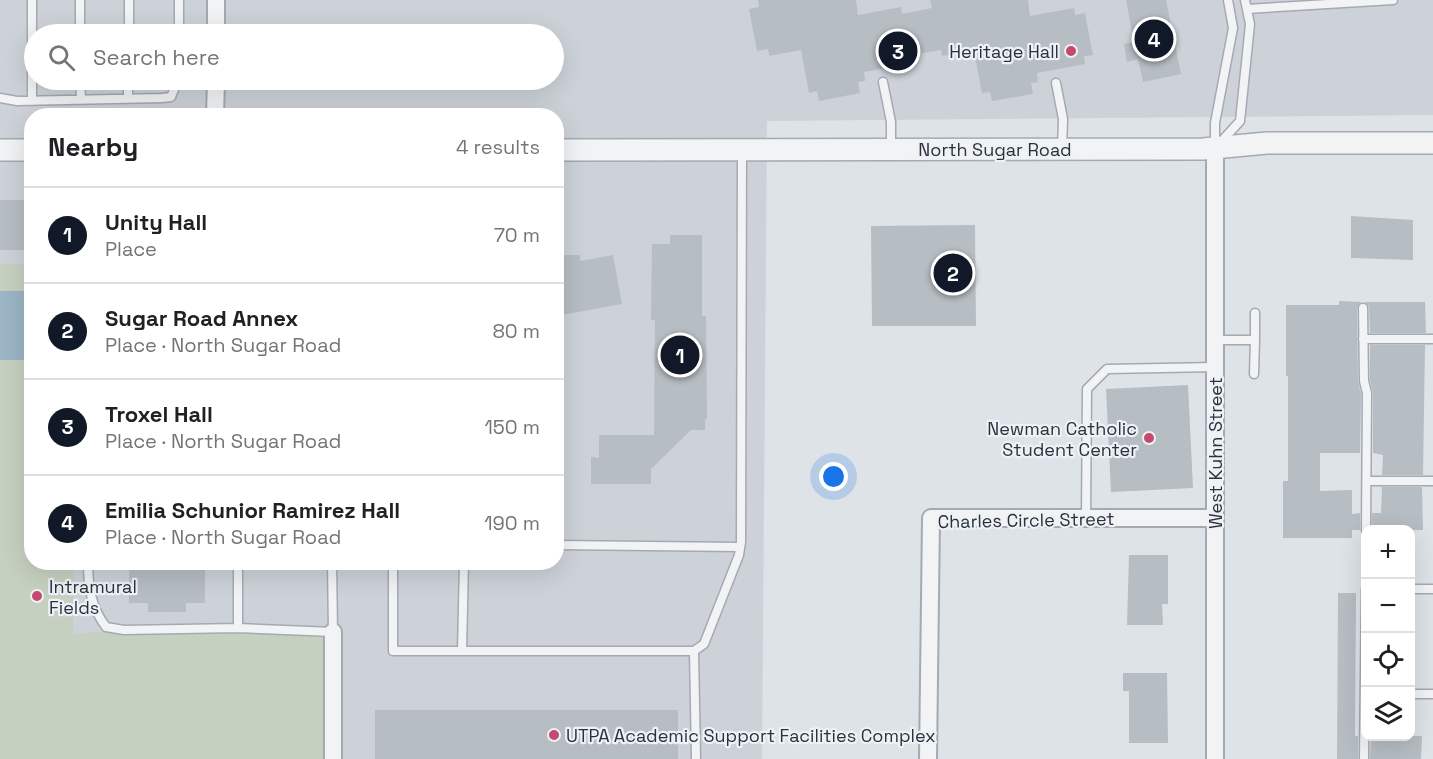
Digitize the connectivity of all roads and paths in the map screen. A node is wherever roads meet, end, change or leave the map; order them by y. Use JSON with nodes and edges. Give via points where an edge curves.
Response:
{"nodes":[{"id":1,"x":32,"y":0,"type":"edge"},
{"id":2,"x":80,"y":0,"type":"edge"},
{"id":3,"x":129,"y":0,"type":"edge"},
{"id":4,"x":179,"y":0,"type":"edge"},
{"id":5,"x":216,"y":0,"type":"edge"},
{"id":6,"x":1228,"y":0,"type":"edge"},
{"id":7,"x":1391,"y":0,"type":"edge"},
{"id":8,"x":1341,"y":2,"type":"edge"},
{"id":9,"x":1294,"y":3,"type":"edge"},
{"id":10,"x":1246,"y":5,"type":"edge"},
{"id":11,"x":32,"y":24,"type":"edge"},
{"id":12,"x":80,"y":24,"type":"edge"},
{"id":13,"x":129,"y":24,"type":"edge"},
{"id":14,"x":179,"y":24,"type":"edge"},
{"id":15,"x":216,"y":24,"type":"edge"},
{"id":16,"x":1233,"y":28,"type":"junction"},
{"id":17,"x":1249,"y":32,"type":"junction"},
{"id":18,"x":884,"y":82,"type":"dead end"},
{"id":19,"x":1056,"y":83,"type":"dead end"},
{"id":20,"x":32,"y":90,"type":"edge"},
{"id":21,"x":81,"y":90,"type":"edge"},
{"id":22,"x":128,"y":90,"type":"edge"},
{"id":23,"x":174,"y":90,"type":"edge"},
{"id":24,"x":216,"y":90,"type":"edge"},
{"id":25,"x":128,"y":98,"type":"junction"},
{"id":26,"x":0,"y":99,"type":"edge"},
{"id":27,"x":81,"y":99,"type":"junction"},
{"id":28,"x":32,"y":101,"type":"junction"},
{"id":29,"x":215,"y":108,"type":"edge"},
{"id":30,"x":1433,"y":143,"type":"edge"},
{"id":31,"x":1215,"y":148,"type":"junction"},
{"id":32,"x":742,"y":149,"type":"junction"},
{"id":33,"x":891,"y":149,"type":"junction"},
{"id":34,"x":1062,"y":149,"type":"junction"},
{"id":35,"x":0,"y":150,"type":"edge"},
{"id":36,"x":24,"y":150,"type":"edge"},
{"id":37,"x":564,"y":150,"type":"edge"},
{"id":38,"x":1363,"y":308,"type":"dead end"},
{"id":39,"x":1255,"y":313,"type":"dead end"},
{"id":40,"x":1363,"y":339,"type":"junction"},
{"id":41,"x":1433,"y":339,"type":"edge"},
{"id":42,"x":1215,"y":340,"type":"junction"},
{"id":43,"x":1255,"y":340,"type":"junction"},
{"id":44,"x":1215,"y":367,"type":"junction"},
{"id":45,"x":1254,"y":374,"type":"dead end"},
{"id":46,"x":1366,"y":481,"type":"junction"},
{"id":47,"x":1433,"y":482,"type":"edge"},
{"id":48,"x":1086,"y":518,"type":"junction"},
{"id":49,"x":1215,"y":518,"type":"junction"},
{"id":50,"x":1366,"y":525,"type":"edge"},
{"id":51,"x":564,"y":545,"type":"edge"},
{"id":52,"x":740,"y":547,"type":"junction"},
{"id":53,"x":88,"y":570,"type":"edge"},
{"id":54,"x":238,"y":570,"type":"edge"},
{"id":55,"x":332,"y":570,"type":"edge"},
{"id":56,"x":393,"y":570,"type":"edge"},
{"id":57,"x":464,"y":570,"type":"edge"},
{"id":58,"x":1415,"y":589,"type":"edge"},
{"id":59,"x":1433,"y":589,"type":"edge"},
{"id":60,"x":238,"y":628,"type":"junction"},
{"id":61,"x":333,"y":632,"type":"junction"},
{"id":62,"x":1365,"y":633,"type":"edge"},
{"id":63,"x":462,"y":651,"type":"junction"},
{"id":64,"x":694,"y":651,"type":"junction"},
{"id":65,"x":1365,"y":687,"type":"edge"},
{"id":66,"x":1415,"y":694,"type":"edge"},
{"id":67,"x":1433,"y":694,"type":"edge"},
{"id":68,"x":1364,"y":741,"type":"edge"},
{"id":69,"x":333,"y":759,"type":"edge"},
{"id":70,"x":696,"y":759,"type":"edge"},
{"id":71,"x":928,"y":759,"type":"edge"},
{"id":72,"x":1215,"y":759,"type":"edge"},
{"id":73,"x":1364,"y":759,"type":"edge"}],
"edges":[{"from":1,"to":11,"type":"lane"},
{"from":2,"to":12,"type":"lane"},
{"from":3,"to":13,"type":"lane"},
{"from":4,"to":14,"type":"lane"},
{"from":5,"to":15,"type":"street"},
{"from":6,"to":16,"type":"lane"},
{"from":7,"to":8,"type":"lane"},
{"from":8,"to":9,"type":"lane"},
{"from":9,"to":10,"type":"lane"},
{"from":10,"to":17,"type":"lane"},
{"from":16,"to":17,"type":"lane"},
{"from":16,"to":31,"type":"lane","via":[[1215,123]]},
{"from":17,"to":31,"type":"lane","via":[[1240,121]]},
{"from":18,"to":33,"type":"lane"},
{"from":19,"to":34,"type":"lane","via":[[1063,119]]},
{"from":20,"to":28,"type":"lane"},
{"from":21,"to":27,"type":"lane"},
{"from":22,"to":25,"type":"lane"},
{"from":23,"to":25,"type":"lane","via":[[171,97]]},
{"from":24,"to":29,"type":"street"},
{"from":25,"to":27,"type":"lane"},
{"from":26,"to":28,"type":"lane"},
{"from":27,"to":28,"type":"lane"},
{"from":30,"to":31,"type":"street","name":"North Sugar Road","via":[[1267,143]]},
{"from":31,"to":34,"type":"street","name":"North Sugar Road"},
{"from":31,"to":42,"type":"street","name":"West Kuhn Street"},
{"from":32,"to":33,"type":"street","name":"North Sugar Road"},
{"from":32,"to":37,"type":"street","name":"North Sugar Road"},
{"from":32,"to":52,"type":"lane"},
{"from":33,"to":34,"type":"street","name":"North Sugar Road"},
{"from":35,"to":36,"type":"street"},
{"from":38,"to":40,"type":"lane"},
{"from":39,"to":43,"type":"lane"},
{"from":40,"to":41,"type":"lane"},
{"from":40,"to":46,"type":"lane"},
{"from":42,"to":43,"type":"lane"},
{"from":42,"to":44,"type":"street","name":"West Kuhn Street"},
{"from":43,"to":45,"type":"lane"},
{"from":44,"to":48,"type":"lane","via":[[1107,369],[1087,389]]},
{"from":44,"to":49,"type":"street","name":"West Kuhn Street"},
{"from":46,"to":47,"type":"lane"},
{"from":46,"to":50,"type":"lane"},
{"from":48,"to":49,"type":"street","name":"Charles Circle Street"},
{"from":48,"to":71,"type":"street","name":"Charles Circle Street","via":[[931,518]]},
{"from":49,"to":72,"type":"street","name":"West Kuhn Street"},
{"from":51,"to":52,"type":"lane"},
{"from":52,"to":64,"type":"lane","via":[[704,644]]},
{"from":53,"to":60,"type":"lane","via":[[92,601],[106,627]]},
{"from":54,"to":60,"type":"lane"},
{"from":55,"to":61,"type":"lane"},
{"from":56,"to":63,"type":"lane","via":[[393,651]]},
{"from":57,"to":63,"type":"lane"},
{"from":58,"to":59,"type":"lane"},
{"from":60,"to":61,"type":"lane"},
{"from":61,"to":69,"type":"street"},
{"from":62,"to":65,"type":"lane"},
{"from":63,"to":64,"type":"lane"},
{"from":64,"to":70,"type":"lane"},
{"from":66,"to":67,"type":"lane"},
{"from":68,"to":73,"type":"lane"}]}
